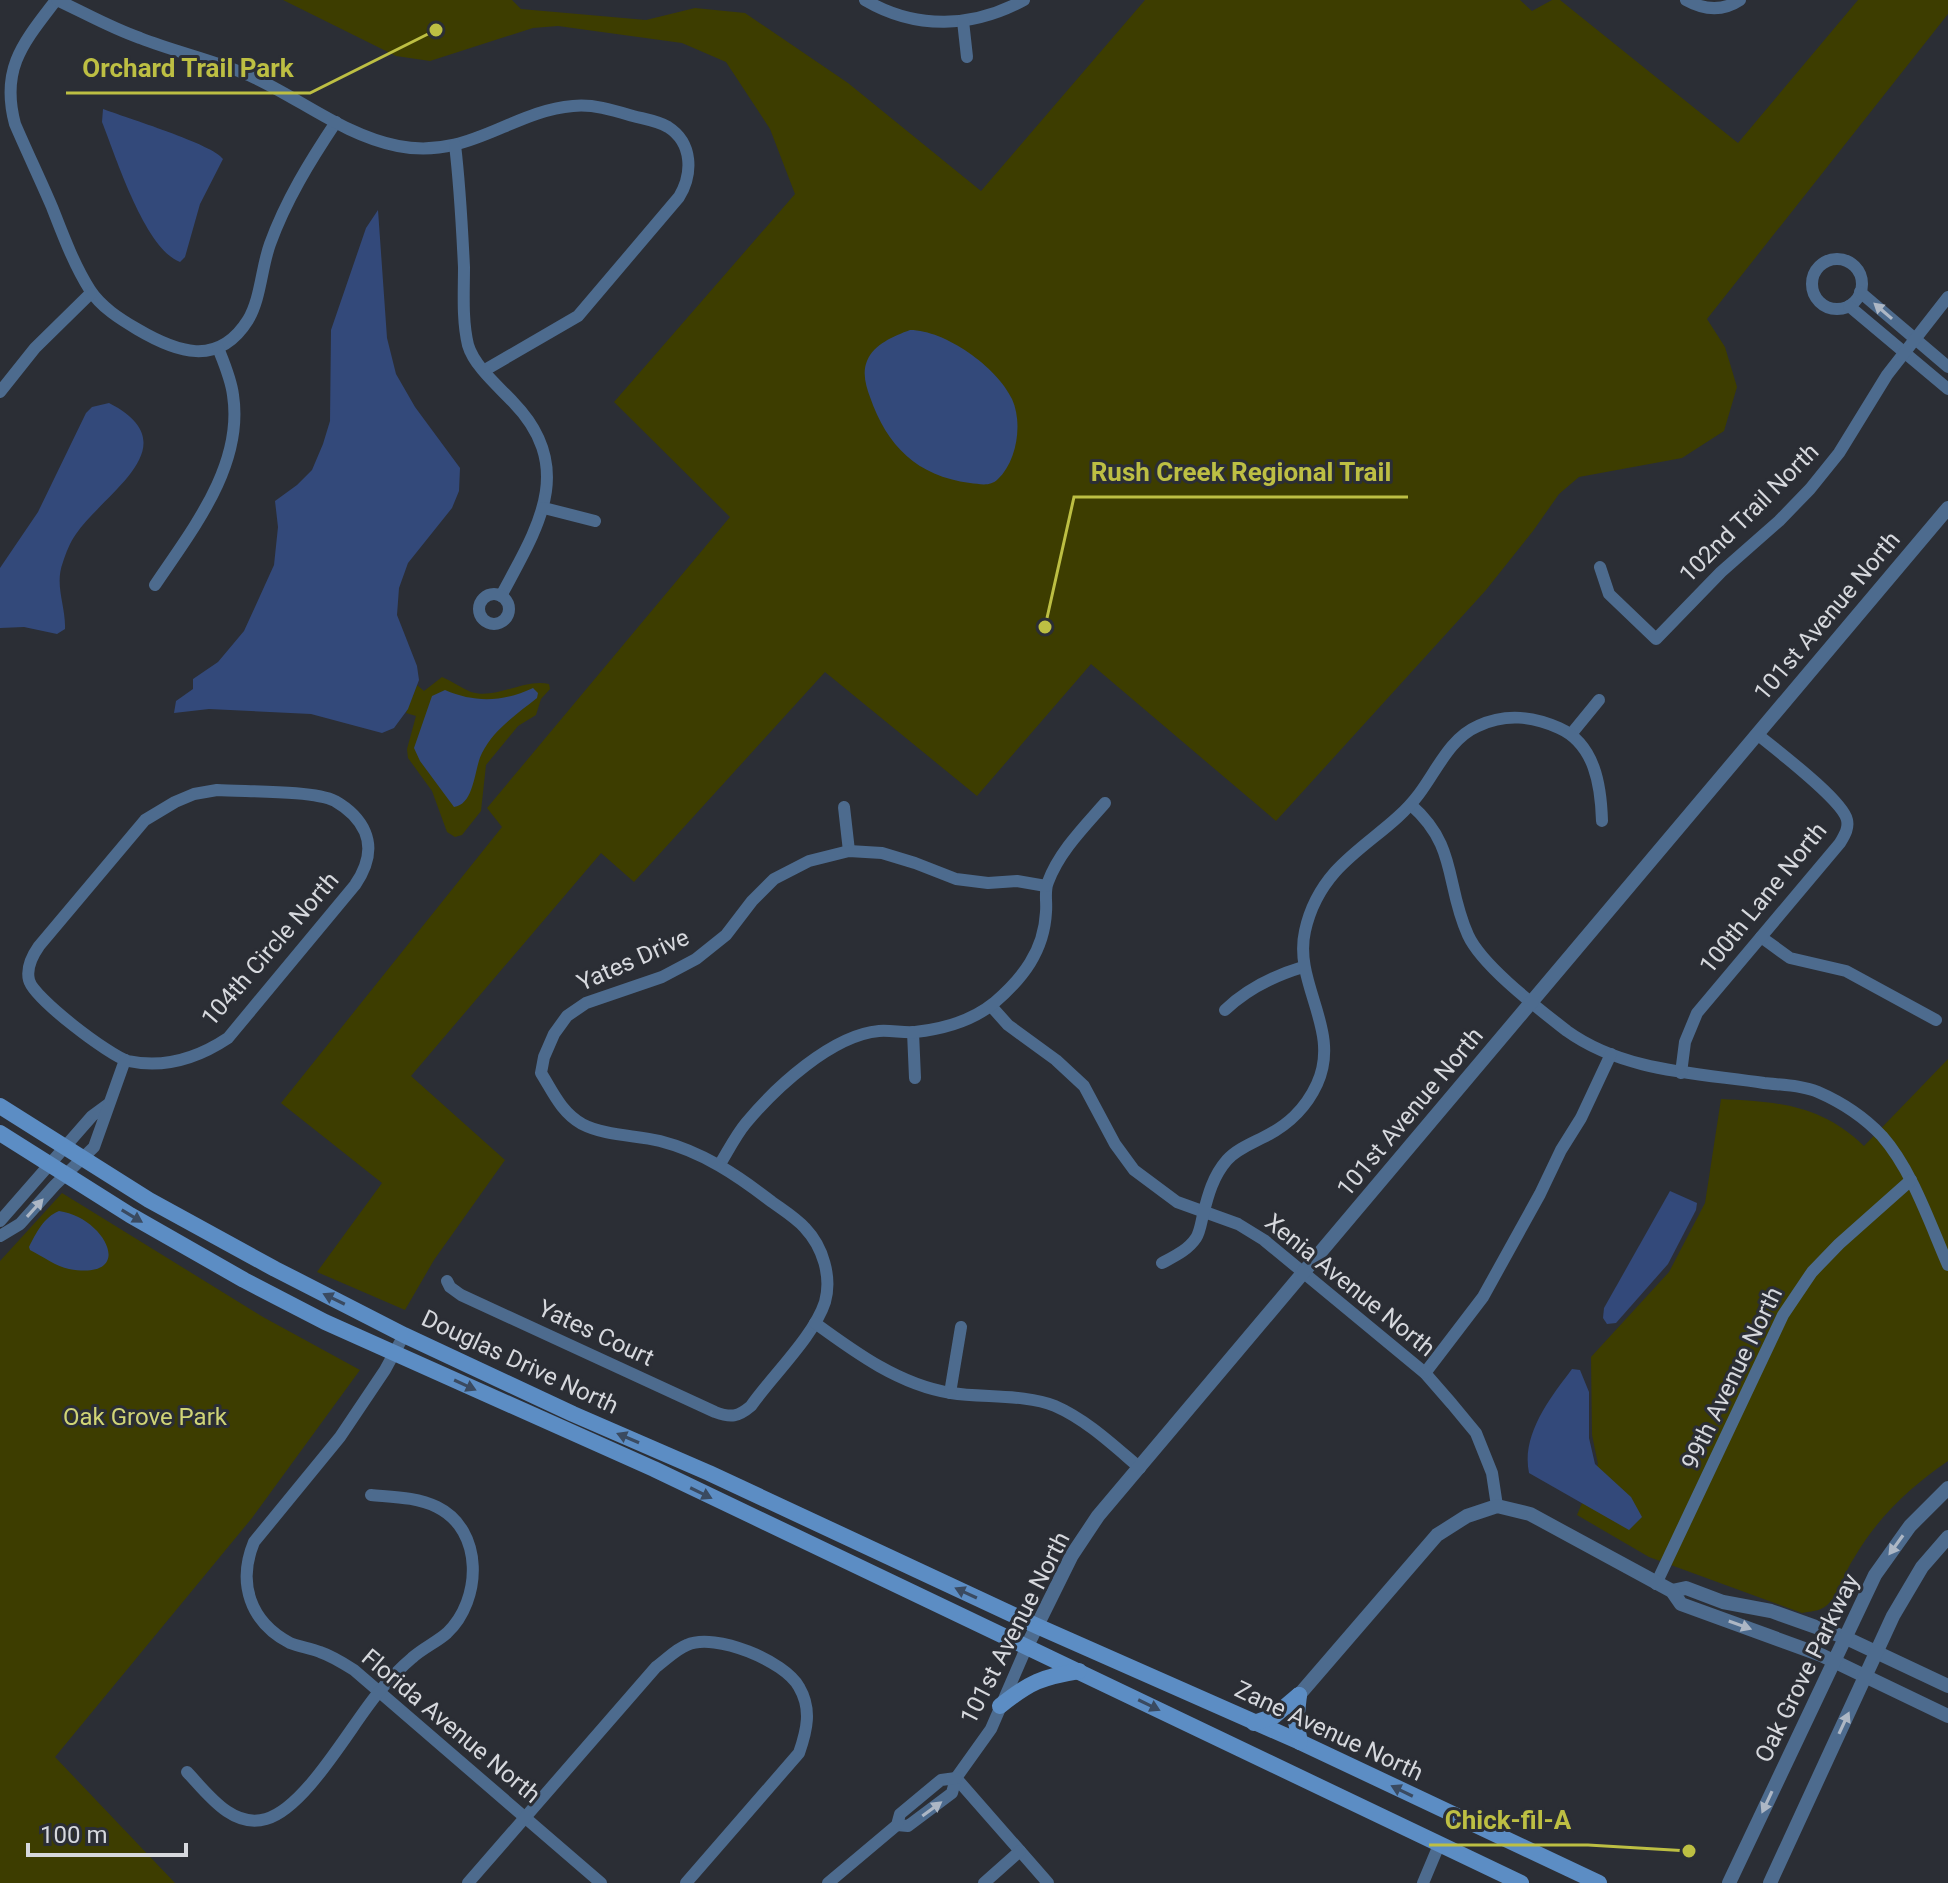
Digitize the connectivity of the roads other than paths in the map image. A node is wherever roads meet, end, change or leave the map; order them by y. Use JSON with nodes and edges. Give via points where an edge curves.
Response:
{"nodes":[{"id":1,"x":56,"y":0,"type":"edge"},
{"id":2,"x":865,"y":0,"type":"edge"},
{"id":3,"x":1024,"y":0,"type":"edge"},
{"id":4,"x":1686,"y":0,"type":"edge"},
{"id":5,"x":1740,"y":0,"type":"edge"},
{"id":6,"x":963,"y":21,"type":"junction"},
{"id":7,"x":967,"y":57,"type":"dead end"},
{"id":8,"x":6,"y":113,"type":"edge"},
{"id":9,"x":336,"y":122,"type":"junction"},
{"id":10,"x":455,"y":145,"type":"junction"},
{"id":11,"x":1860,"y":292,"type":"junction"},
{"id":12,"x":91,"y":293,"type":"junction"},
{"id":13,"x":1948,"y":297,"type":"edge"},
{"id":14,"x":1849,"y":306,"type":"junction"},
{"id":15,"x":1915,"y":339,"type":"junction"},
{"id":16,"x":218,"y":348,"type":"junction"},
{"id":17,"x":1904,"y":352,"type":"junction"},
{"id":18,"x":1948,"y":367,"type":"edge"},
{"id":19,"x":485,"y":370,"type":"junction"},
{"id":20,"x":1948,"y":389,"type":"edge"},
{"id":21,"x":0,"y":392,"type":"edge"},
{"id":22,"x":544,"y":508,"type":"junction"},
{"id":23,"x":1948,"y":508,"type":"edge"},
{"id":24,"x":595,"y":521,"type":"dead end"},
{"id":25,"x":1600,"y":567,"type":"dead end"},
{"id":26,"x":155,"y":585,"type":"dead end"},
{"id":27,"x":501,"y":596,"type":"dead end"},
{"id":28,"x":1599,"y":700,"type":"dead end"},
{"id":29,"x":1484,"y":708,"type":"dead end"},
{"id":30,"x":1489,"y":722,"type":"junction"},
{"id":31,"x":1572,"y":733,"type":"junction"},
{"id":32,"x":1757,"y":734,"type":"junction"},
{"id":33,"x":1105,"y":803,"type":"dead end"},
{"id":34,"x":1411,"y":805,"type":"junction"},
{"id":35,"x":844,"y":807,"type":"dead end"},
{"id":36,"x":1602,"y":821,"type":"dead end"},
{"id":37,"x":849,"y":851,"type":"junction"},
{"id":38,"x":1046,"y":886,"type":"junction"},
{"id":39,"x":1761,"y":937,"type":"junction"},
{"id":40,"x":1303,"y":967,"type":"junction"},
{"id":41,"x":1533,"y":1001,"type":"junction"},
{"id":42,"x":991,"y":1006,"type":"junction"},
{"id":43,"x":1225,"y":1010,"type":"dead end"},
{"id":44,"x":1936,"y":1020,"type":"dead end"},
{"id":45,"x":913,"y":1032,"type":"junction"},
{"id":46,"x":1611,"y":1054,"type":"junction"},
{"id":47,"x":125,"y":1060,"type":"junction"},
{"id":48,"x":1681,"y":1073,"type":"junction"},
{"id":49,"x":915,"y":1078,"type":"dead end"},
{"id":50,"x":107,"y":1105,"type":"junction"},
{"id":51,"x":0,"y":1106,"type":"edge"},
{"id":52,"x":0,"y":1133,"type":"edge"},
{"id":53,"x":63,"y":1148,"type":"junction"},
{"id":54,"x":82,"y":1159,"type":"junction"},
{"id":55,"x":720,"y":1164,"type":"junction"},
{"id":56,"x":49,"y":1165,"type":"junction"},
{"id":57,"x":65,"y":1175,"type":"junction"},
{"id":58,"x":1911,"y":1180,"type":"junction"},
{"id":59,"x":1205,"y":1210,"type":"junction"},
{"id":60,"x":0,"y":1221,"type":"edge"},
{"id":61,"x":0,"y":1236,"type":"edge"},
{"id":62,"x":1162,"y":1263,"type":"dead end"},
{"id":63,"x":1948,"y":1265,"type":"edge"},
{"id":64,"x":1304,"y":1272,"type":"junction"},
{"id":65,"x":447,"y":1281,"type":"dead end"},
{"id":66,"x":815,"y":1323,"type":"junction"},
{"id":67,"x":961,"y":1327,"type":"dead end"},
{"id":68,"x":404,"y":1335,"type":"junction"},
{"id":69,"x":394,"y":1352,"type":"junction"},
{"id":70,"x":1425,"y":1373,"type":"junction"},
{"id":71,"x":950,"y":1393,"type":"junction"},
{"id":72,"x":734,"y":1417,"type":"joint"},
{"id":73,"x":1140,"y":1468,"type":"junction"},
{"id":74,"x":1948,"y":1488,"type":"edge"},
{"id":75,"x":371,"y":1495,"type":"dead end"},
{"id":76,"x":1497,"y":1506,"type":"junction"},
{"id":77,"x":1948,"y":1537,"type":"edge"},
{"id":78,"x":1656,"y":1584,"type":"junction"},
{"id":79,"x":1672,"y":1591,"type":"junction"},
{"id":80,"x":1037,"y":1626,"type":"junction"},
{"id":81,"x":1844,"y":1637,"type":"junction"},
{"id":82,"x":1027,"y":1646,"type":"junction"},
{"id":83,"x":1876,"y":1652,"type":"junction"},
{"id":84,"x":1833,"y":1661,"type":"junction"},
{"id":85,"x":1079,"y":1671,"type":"junction"},
{"id":86,"x":1866,"y":1675,"type":"junction"},
{"id":87,"x":1948,"y":1686,"type":"edge"},
{"id":88,"x":379,"y":1692,"type":"junction"},
{"id":89,"x":1299,"y":1695,"type":"junction"},
{"id":90,"x":1000,"y":1706,"type":"junction"},
{"id":91,"x":1948,"y":1716,"type":"edge"},
{"id":92,"x":1254,"y":1723,"type":"junction"},
{"id":93,"x":1300,"y":1742,"type":"junction"},
{"id":94,"x":187,"y":1772,"type":"dead end"},
{"id":95,"x":956,"y":1778,"type":"junction"},
{"id":96,"x":524,"y":1816,"type":"junction"},
{"id":97,"x":1439,"y":1845,"type":"junction"},
{"id":98,"x":1020,"y":1851,"type":"junction"},
{"id":99,"x":468,"y":1883,"type":"edge"},
{"id":100,"x":601,"y":1883,"type":"edge"},
{"id":101,"x":686,"y":1883,"type":"edge"},
{"id":102,"x":828,"y":1883,"type":"edge"},
{"id":103,"x":984,"y":1883,"type":"edge"},
{"id":104,"x":1048,"y":1883,"type":"edge"},
{"id":105,"x":1423,"y":1883,"type":"edge"},
{"id":106,"x":1521,"y":1883,"type":"edge"},
{"id":107,"x":1599,"y":1883,"type":"edge"},
{"id":108,"x":1729,"y":1883,"type":"edge"},
{"id":109,"x":1770,"y":1883,"type":"edge"}],
"edges":[{"from":1,"to":8,"type":"street","via":[[18,52]]},
{"from":1,"to":9,"type":"street","via":[[140,38],[239,71]]},
{"from":2,"to":6,"type":"street","via":[[917,20]]},
{"from":3,"to":6,"type":"street"},
{"from":4,"to":5,"type":"street","via":[[1711,9]]},
{"from":6,"to":7,"type":"street"},
{"from":8,"to":12,"type":"street"},
{"from":9,"to":10,"type":"street","via":[[402,147]]},
{"from":9,"to":16,"type":"street","via":[[281,215],[248,320]]},
{"from":10,"to":19,"type":"street","via":[[466,334],[471,353]]},
{"from":10,"to":19,"type":"street","via":[[550,110],[584,106],[669,128],[689,158],[679,197],[587,307]]},
{"from":11,"to":14,"type":"street"},
{"from":11,"to":14,"type":"street","via":[[1859,273],[1844,260],[1825,262],[1817,269],[1815,296],[1830,308]]},
{"from":15,"to":11,"type":"street","one_way":true},
{"from":12,"to":16,"type":"street","via":[[120,319],[170,347],[198,352]]},
{"from":12,"to":21,"type":"street","via":[[35,348]]},
{"from":13,"to":15,"type":"street","name":"102nd Trail North"},
{"from":14,"to":17,"type":"street"},
{"from":15,"to":17,"type":"street","name":"102nd Trail North"},
{"from":15,"to":18,"type":"street"},
{"from":16,"to":26,"type":"street","via":[[233,396],[229,446],[211,497]]},
{"from":17,"to":20,"type":"street"},
{"from":17,"to":25,"type":"street","name":"102nd Trail North","via":[[1810,489],[1721,572],[1706,598],[1656,639],[1609,594]]},
{"from":19,"to":22,"type":"street","via":[[536,433],[545,458]]},
{"from":22,"to":24,"type":"street"},
{"from":22,"to":27,"type":"street"},
{"from":23,"to":32,"type":"street","name":"101st Avenue North"},
{"from":28,"to":31,"type":"street"},
{"from":29,"to":30,"type":"street"},
{"from":30,"to":31,"type":"street","via":[[1505,716],[1538,719]]},
{"from":30,"to":34,"type":"street","via":[[1453,745]]},
{"from":31,"to":36,"type":"street","via":[[1590,756],[1601,789]]},
{"from":32,"to":39,"type":"street","name":"100th Lane North","via":[[1804,773],[1848,822],[1840,843]]},
{"from":32,"to":41,"type":"street","name":"101st Avenue North"},
{"from":33,"to":38,"type":"street","via":[[1061,857]]},
{"from":34,"to":40,"type":"street","via":[[1336,871],[1315,899],[1304,932]]},
{"from":34,"to":41,"type":"street","via":[[1426,818],[1446,853],[1468,936],[1486,962]]},
{"from":35,"to":37,"type":"street"},
{"from":37,"to":38,"type":"street","name":"Yates Drive","via":[[882,853],[956,879]]},
{"from":37,"to":55,"type":"street","name":"Yates Drive","via":[[809,861],[774,879],[726,935],[683,968],[586,1003],[567,1016],[544,1057],[541,1073],[573,1118],[597,1130],[659,1141]]},
{"from":38,"to":42,"type":"street","via":[[1042,938],[1031,965]]},
{"from":39,"to":44,"type":"street","via":[[1790,958],[1846,971]]},
{"from":39,"to":48,"type":"street","name":"100th Lane North","via":[[1691,1022]]},
{"from":40,"to":43,"type":"street","via":[[1277,975]]},
{"from":40,"to":59,"type":"street","via":[[1322,1025],[1325,1054],[1318,1082],[1288,1123],[1230,1157],[1215,1175]]},
{"from":41,"to":46,"type":"street","via":[[1569,1032]]},
{"from":41,"to":64,"type":"street","name":"101st Avenue North"},
{"from":42,"to":45,"type":"street","via":[[965,1021]]},
{"from":42,"to":59,"type":"street","name":"Xenia Avenue North","via":[[1084,1086],[1134,1170],[1177,1202]]},
{"from":45,"to":49,"type":"street"},
{"from":45,"to":55,"type":"street","via":[[876,1031],[808,1064],[745,1124]]},
{"from":46,"to":48,"type":"street"},
{"from":46,"to":70,"type":"street","via":[[1476,1309]]},
{"from":47,"to":47,"type":"street","name":"104th Circle North","via":[[172,1062],[206,1053],[228,1038],[362,875],[367,837],[351,811],[313,796],[217,790],[175,802],[134,830],[39,946],[28,977],[44,1002]]},
{"from":47,"to":50,"type":"street"},
{"from":48,"to":58,"type":"street","via":[[1815,1090],[1851,1109],[1883,1137]]},
{"from":50,"to":53,"type":"street"},
{"from":50,"to":54,"type":"street","via":[[94,1147]]},
{"from":51,"to":53,"type":"main road","name":"Douglas Drive North"},
{"from":52,"to":56,"type":"main road","name":"Douglas Drive North"},
{"from":53,"to":54,"type":"main road","name":"Douglas Drive North"},
{"from":53,"to":56,"type":"street"},
{"from":54,"to":57,"type":"street"},
{"from":68,"to":54,"type":"main road","name":"Douglas Drive North","one_way":true},
{"from":55,"to":66,"type":"street","name":"Yates Drive","via":[[805,1228],[816,1243],[828,1283]]},
{"from":56,"to":57,"type":"main road","name":"Douglas Drive North"},
{"from":56,"to":60,"type":"street"},
{"from":61,"to":57,"type":"street","one_way":true,"via":[[20,1224]]},
{"from":57,"to":69,"type":"main road","name":"Douglas Drive North","one_way":true,"via":[[244,1280]]},
{"from":58,"to":63,"type":"street"},
{"from":58,"to":78,"type":"street","name":"99th Avenue North","via":[[1821,1263],[1783,1315]]},
{"from":59,"to":62,"type":"street","via":[[1198,1236]]},
{"from":59,"to":64,"type":"street","name":"Xenia Avenue North","via":[[1238,1224]]},
{"from":64,"to":70,"type":"street","name":"Xenia Avenue North"},
{"from":64,"to":73,"type":"street","name":"101st Avenue North"},
{"from":65,"to":72,"type":"street","name":"Yates Court","via":[[461,1295]]},
{"from":66,"to":71,"type":"street","via":[[910,1382]]},
{"from":66,"to":72,"type":"street","name":"Yates Drive","via":[[751,1406]]},
{"from":67,"to":71,"type":"street"},
{"from":68,"to":69,"type":"street"},
{"from":80,"to":68,"type":"main road","name":"Douglas Drive North","one_way":true},
{"from":69,"to":82,"type":"main road","name":"Douglas Drive North","one_way":true},
{"from":69,"to":88,"type":"street","name":"Florida Avenue North","via":[[340,1437],[254,1542],[246,1578],[252,1607],[272,1632],[336,1659]]},
{"from":70,"to":76,"type":"street","name":"Xenia Avenue North","via":[[1476,1433],[1492,1473]]},
{"from":71,"to":73,"type":"street","via":[[1054,1405],[1094,1429]]},
{"from":73,"to":80,"type":"street","name":"101st Avenue North","via":[[1072,1555]]},
{"from":74,"to":81,"type":"street","name":"Oak Grove Parkway","one_way":true,"via":[[1892,1549]]},
{"from":75,"to":88,"type":"street","via":[[418,1500],[454,1519],[472,1552],[473,1573],[461,1615],[447,1633],[412,1658]]},
{"from":76,"to":78,"type":"street","via":[[1530,1514]]},
{"from":76,"to":89,"type":"street","via":[[1467,1516],[1437,1535]]},
{"from":77,"to":83,"type":"street","via":[[1922,1567]]},
{"from":78,"to":79,"type":"street"},
{"from":79,"to":81,"type":"street","via":[[1686,1588]]},
{"from":79,"to":84,"type":"street","one_way":true,"via":[[1681,1604]]},
{"from":80,"to":82,"type":"street","name":"101st Avenue North"},
{"from":80,"to":92,"type":"main road","name":"Zane Avenue North"},
{"from":81,"to":83,"type":"street"},
{"from":81,"to":84,"type":"street","name":"Oak Grove Parkway"},
{"from":82,"to":85,"type":"main road"},
{"from":82,"to":90,"type":"street","name":"101st Avenue North"},
{"from":83,"to":86,"type":"street"},
{"from":83,"to":87,"type":"street"},
{"from":84,"to":86,"type":"street"},
{"from":84,"to":108,"type":"street","name":"Oak Grove Parkway","one_way":true},
{"from":85,"to":90,"type":"main road","via":[[1041,1678]]},
{"from":85,"to":97,"type":"main road","one_way":true},
{"from":86,"to":91,"type":"street"},
{"from":109,"to":86,"type":"street","one_way":true},
{"from":88,"to":94,"type":"street","via":[[334,1756],[282,1813],[266,1820],[238,1818],[224,1810]]},
{"from":88,"to":96,"type":"street","name":"Florida Avenue North"},
{"from":89,"to":92,"type":"main road","via":[[1274,1716]]},
{"from":89,"to":93,"type":"main road"},
{"from":90,"to":95,"type":"street","name":"101st Avenue North","via":[[977,1752]]},
{"from":92,"to":93,"type":"main road","name":"Zane Avenue North"},
{"from":107,"to":93,"type":"main road","name":"Zane Avenue North","one_way":true},
{"from":95,"to":98,"type":"street"},
{"from":95,"to":102,"type":"street","name":"101st Avenue North","via":[[952,1793],[908,1826],[897,1825]]},
{"from":96,"to":99,"type":"street"},
{"from":96,"to":100,"type":"street","name":"Florida Avenue North"},
{"from":96,"to":101,"type":"street","via":[[656,1667],[688,1644],[734,1646],[782,1668],[799,1685],[807,1708],[806,1731],[799,1753]]},
{"from":97,"to":105,"type":"street"},
{"from":97,"to":106,"type":"main road"},
{"from":98,"to":103,"type":"street"},
{"from":98,"to":104,"type":"street"}]}
